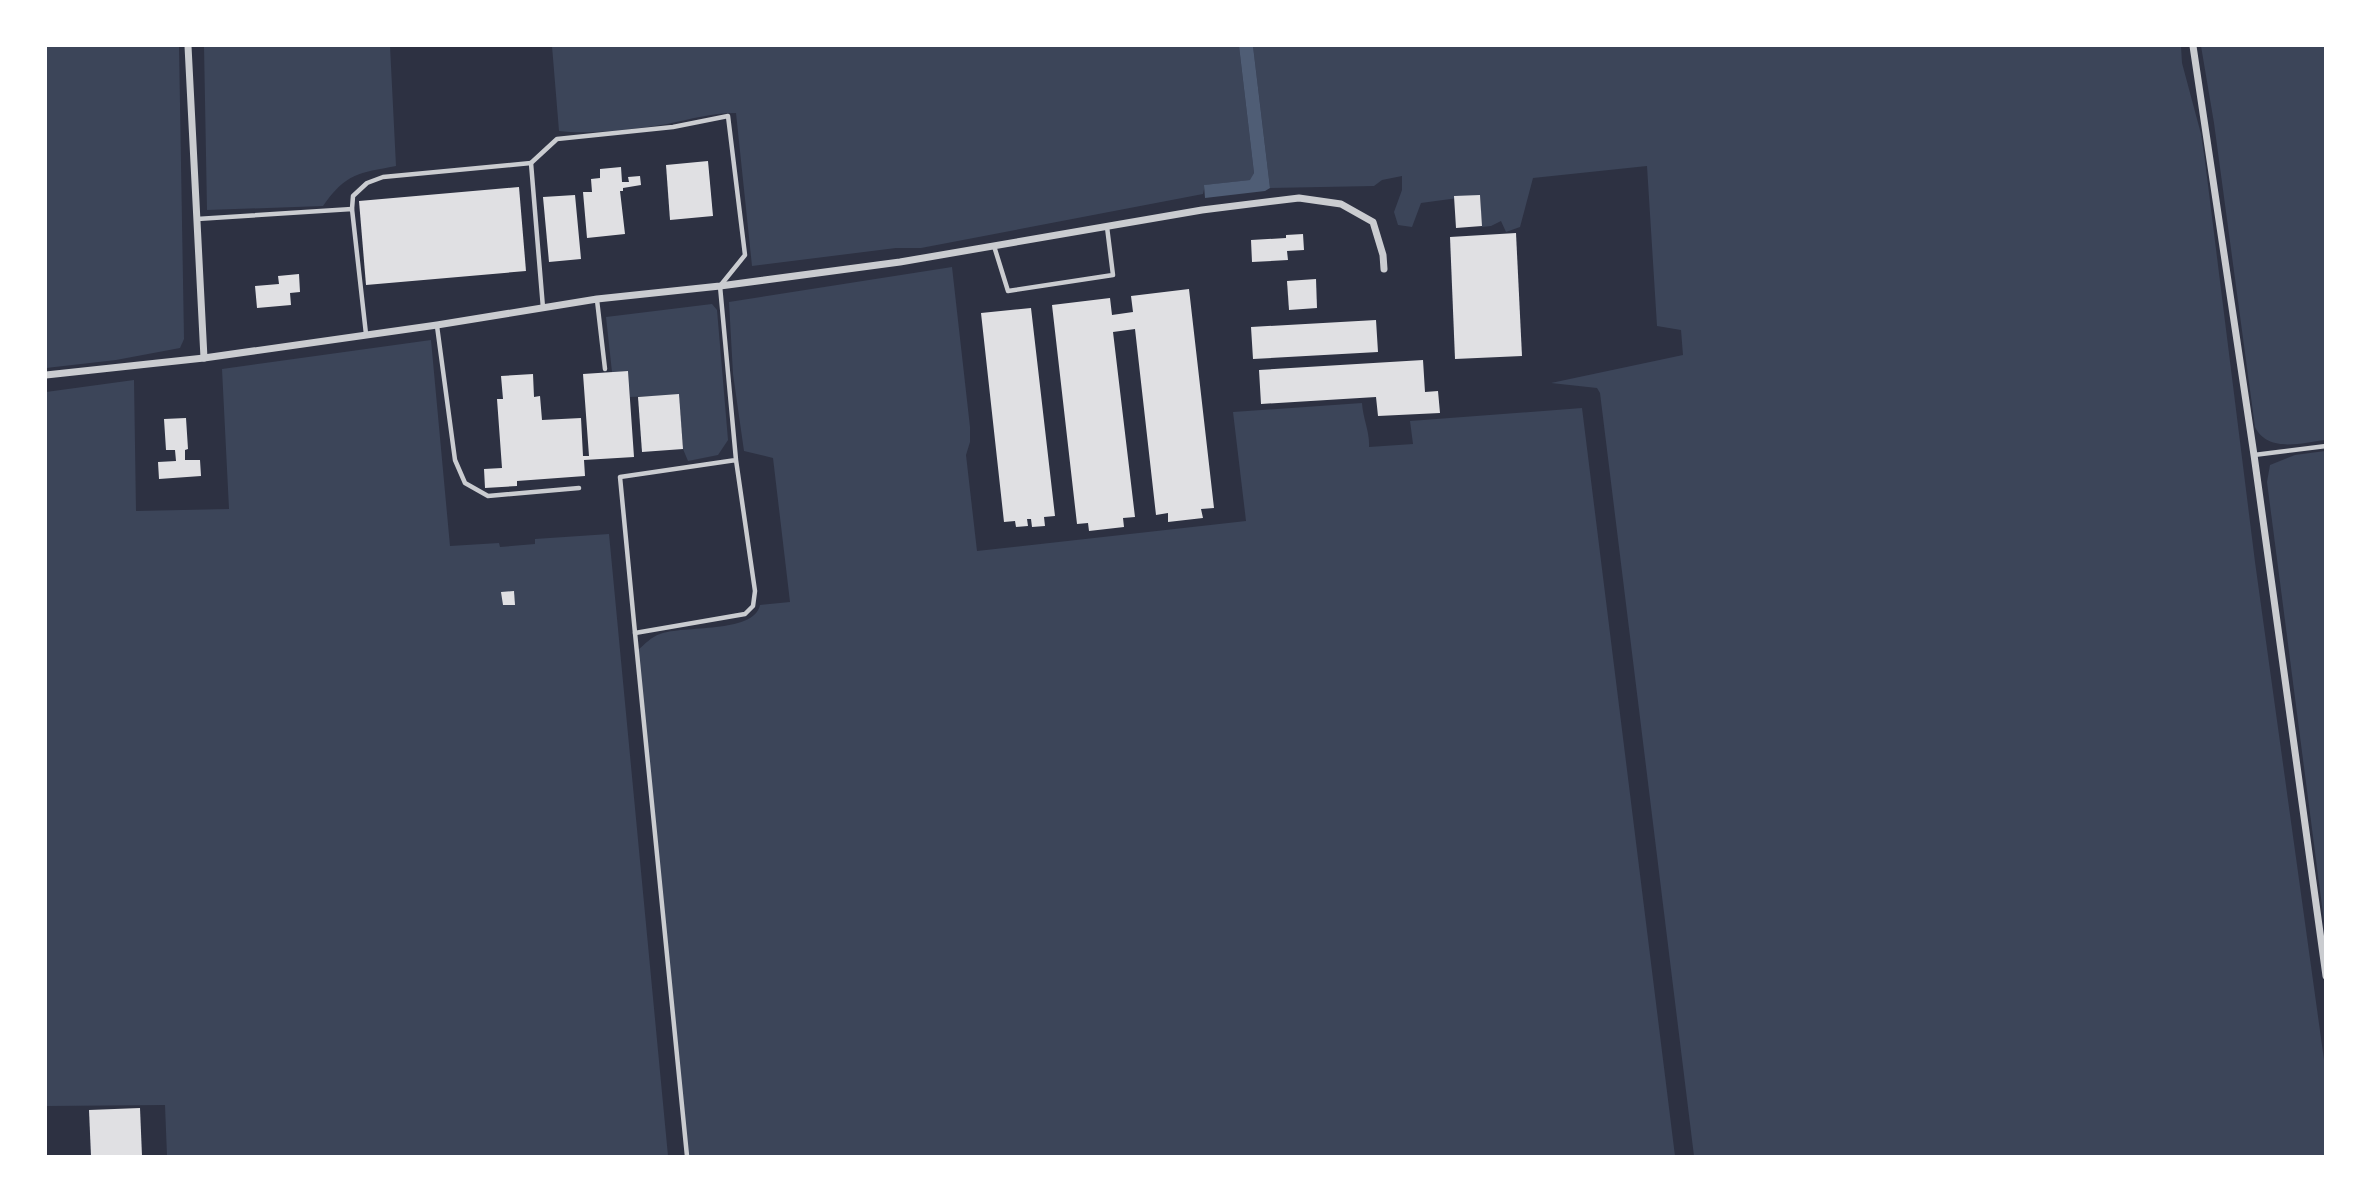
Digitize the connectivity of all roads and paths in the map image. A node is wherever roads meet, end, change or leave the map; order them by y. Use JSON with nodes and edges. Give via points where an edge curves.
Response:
{"nodes":[{"id":1,"x":188,"y":46,"type":"edge"},
{"id":2,"x":2193,"y":46,"type":"edge"},
{"id":3,"x":531,"y":163,"type":"junction"},
{"id":4,"x":352,"y":209,"type":"junction"},
{"id":5,"x":197,"y":219,"type":"junction"},
{"id":6,"x":1107,"y":227,"type":"junction"},
{"id":7,"x":995,"y":246,"type":"junction"},
{"id":8,"x":1384,"y":269,"type":"dead end"},
{"id":9,"x":720,"y":286,"type":"junction"},
{"id":10,"x":597,"y":299,"type":"junction"},
{"id":11,"x":543,"y":308,"type":"junction"},
{"id":12,"x":436,"y":325,"type":"junction"},
{"id":13,"x":366,"y":335,"type":"junction"},
{"id":14,"x":204,"y":358,"type":"junction"},
{"id":15,"x":605,"y":369,"type":"dead end"},
{"id":16,"x":46,"y":375,"type":"edge"},
{"id":17,"x":2326,"y":446,"type":"edge"},
{"id":18,"x":2254,"y":455,"type":"junction"},
{"id":19,"x":736,"y":460,"type":"junction"},
{"id":20,"x":579,"y":488,"type":"dead end"},
{"id":21,"x":635,"y":633,"type":"junction"},
{"id":22,"x":2326,"y":976,"type":"edge"},
{"id":23,"x":687,"y":1157,"type":"edge"}],
"edges":[{"from":1,"to":5,"type":"street"},
{"from":2,"to":18,"type":"street"},
{"from":3,"to":4,"type":"lane","via":[[383,177],[366,183],[353,196]]},
{"from":3,"to":9,"type":"lane","via":[[557,139],[673,127],[728,116],[745,255]]},
{"from":3,"to":11,"type":"lane"},
{"from":4,"to":5,"type":"lane"},
{"from":4,"to":13,"type":"lane"},
{"from":5,"to":14,"type":"street"},
{"from":6,"to":7,"type":"street"},
{"from":6,"to":7,"type":"lane","via":[[1113,275],[1008,291]]},
{"from":6,"to":8,"type":"street","via":[[1299,198],[1341,204],[1373,222]]},
{"from":7,"to":9,"type":"street"},
{"from":9,"to":10,"type":"street"},
{"from":9,"to":19,"type":"lane"},
{"from":10,"to":11,"type":"street"},
{"from":10,"to":15,"type":"lane"},
{"from":11,"to":12,"type":"street"},
{"from":12,"to":13,"type":"street"},
{"from":12,"to":20,"type":"lane","via":[[455,460],[465,483],[488,496]]},
{"from":13,"to":14,"type":"street"},
{"from":14,"to":16,"type":"street"},
{"from":17,"to":18,"type":"lane"},
{"from":18,"to":22,"type":"street"},
{"from":19,"to":21,"type":"lane","via":[[755,591],[753,606],[745,614]]},
{"from":19,"to":21,"type":"lane","via":[[620,477]]},
{"from":21,"to":23,"type":"lane"}]}
